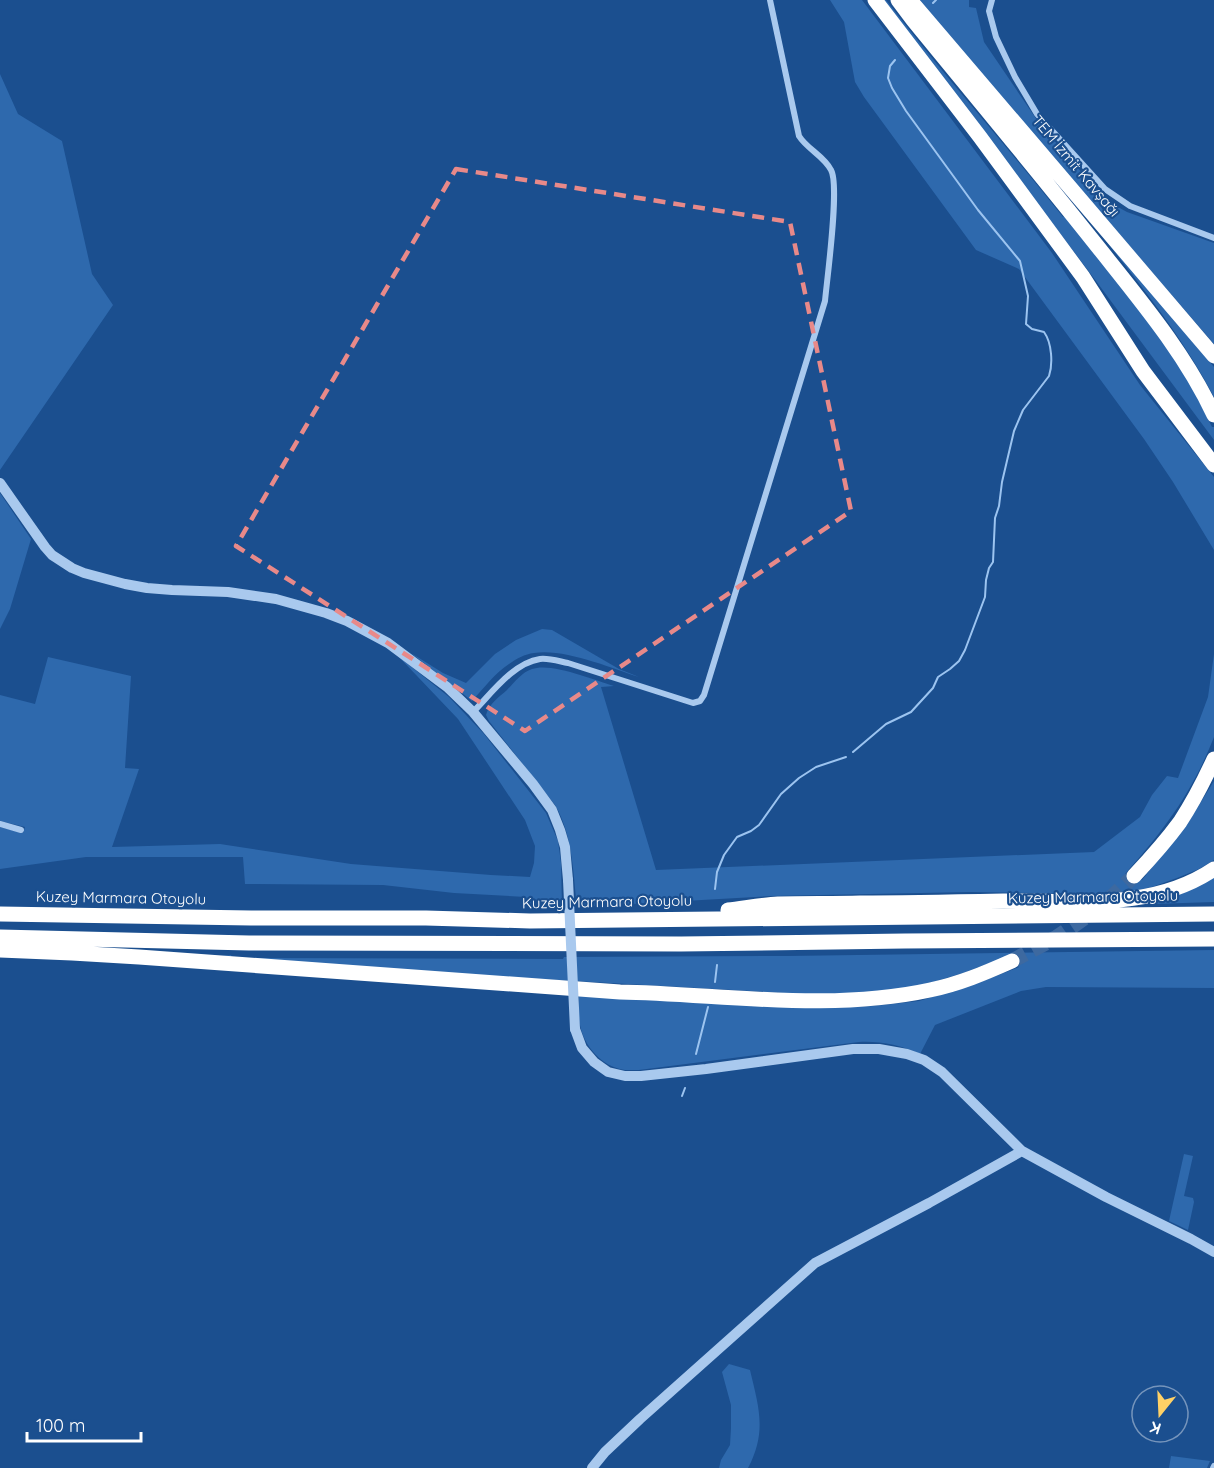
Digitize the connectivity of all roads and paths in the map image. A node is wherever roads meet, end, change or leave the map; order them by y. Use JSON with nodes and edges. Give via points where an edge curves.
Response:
{"nodes":[{"id":1,"x":770,"y":0,"type":"edge"},
{"id":2,"x":875,"y":0,"type":"edge"},
{"id":3,"x":898,"y":0,"type":"edge"},
{"id":4,"x":910,"y":0,"type":"edge"},
{"id":5,"x":992,"y":0,"type":"edge"},
{"id":6,"x":1214,"y":238,"type":"edge"},
{"id":7,"x":1083,"y":277,"type":"junction"},
{"id":8,"x":1214,"y":356,"type":"edge"},
{"id":9,"x":1214,"y":415,"type":"edge"},
{"id":10,"x":1214,"y":450,"type":"edge"},
{"id":11,"x":1214,"y":465,"type":"edge"},
{"id":12,"x":0,"y":483,"type":"edge"},
{"id":13,"x":473,"y":712,"type":"junction"},
{"id":14,"x":1214,"y":759,"type":"edge"},
{"id":15,"x":0,"y":824,"type":"edge"},
{"id":16,"x":21,"y":830,"type":"dead end"},
{"id":17,"x":1214,"y":869,"type":"edge"},
{"id":18,"x":1134,"y":876,"type":"tunnel mouth"},
{"id":19,"x":0,"y":914,"type":"edge"},
{"id":20,"x":1214,"y":914,"type":"edge"},
{"id":21,"x":648,"y":919,"type":"junction"},
{"id":22,"x":0,"y":937,"type":"edge"},
{"id":23,"x":1214,"y":939,"type":"edge"},
{"id":24,"x":0,"y":950,"type":"edge"},
{"id":25,"x":1012,"y":961,"type":"tunnel mouth"},
{"id":26,"x":1022,"y":1150,"type":"junction"},
{"id":27,"x":1214,"y":1252,"type":"edge"},
{"id":28,"x":592,"y":1468,"type":"edge"}],
"edges":[{"from":1,"to":13,"type":"street","via":[[797,130],[802,141],[832,172],[835,185],[825,301],[704,695],[693,703],[568,663],[540,659],[514,670]]},
{"from":2,"to":7,"type":"highway"},
{"from":3,"to":9,"type":"highway","via":[[1161,328]]},
{"from":4,"to":8,"type":"highway","name":"TEM İzmit Kavşağı"},
{"from":5,"to":6,"type":"street","via":[[991,23],[1015,77],[1044,123],[1104,189],[1130,206]]},
{"from":7,"to":10,"type":"highway"},
{"from":7,"to":11,"type":"highway","via":[[1143,371]]},
{"from":12,"to":13,"type":"street","via":[[45,547],[72,568],[136,586],[245,594],[326,613],[388,643],[447,687]]},
{"from":13,"to":26,"type":"street","bridge":true,"via":[[533,784],[552,810],[560,830],[568,880],[575,1029],[582,1048],[594,1062],[608,1072],[641,1076],[879,1048],[924,1060],[942,1072]]},
{"from":14,"to":18,"type":"highway","via":[[1179,822]]},
{"from":15,"to":16,"type":"street"},
{"from":17,"to":21,"type":"highway","via":[[1168,891],[1128,900],[778,904]]},
{"from":19,"to":21,"type":"highway","name":"Kuzey Marmara Otoyolu"},
{"from":20,"to":21,"type":"highway","name":"Kuzey Marmara Otoyolu"},
{"from":22,"to":23,"type":"highway","via":[[249,943],[647,944]]},
{"from":24,"to":25,"type":"highway","via":[[792,1000],[851,1000],[909,994],[956,983]]},
{"from":26,"to":27,"type":"street"},
{"from":26,"to":28,"type":"street","via":[[815,1263],[640,1419]]}]}
